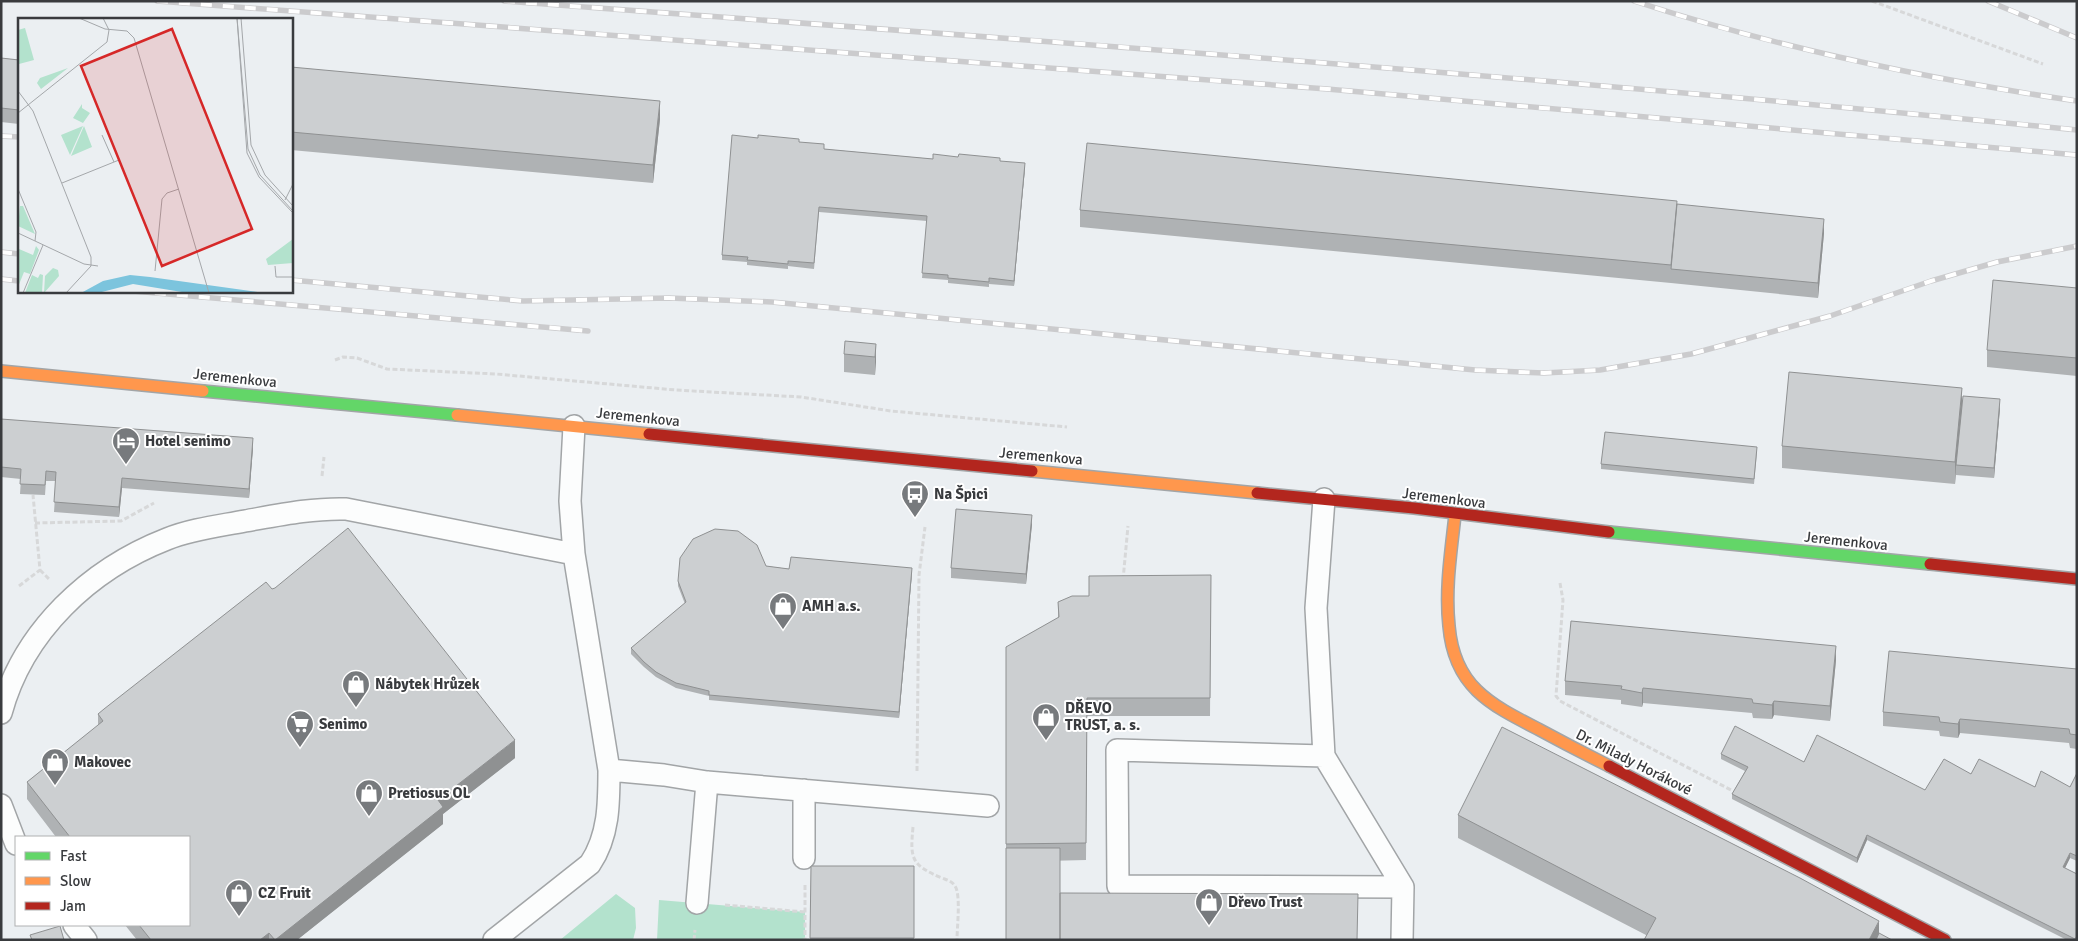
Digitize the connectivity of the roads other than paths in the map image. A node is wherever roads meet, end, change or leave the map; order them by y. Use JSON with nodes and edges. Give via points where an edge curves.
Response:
{"nodes":[{"id":1,"x":1,"y":371,"type":"edge"},
{"id":2,"x":574,"y":426,"type":"junction"},
{"id":3,"x":1324,"y":499,"type":"junction"},
{"id":4,"x":1455,"y":514,"type":"junction"},
{"id":5,"x":574,"y":554,"type":"junction"},
{"id":6,"x":2077,"y":579,"type":"edge"},
{"id":7,"x":1,"y":713,"type":"edge"},
{"id":8,"x":1324,"y":756,"type":"junction"},
{"id":9,"x":608,"y":770,"type":"junction"},
{"id":10,"x":707,"y":782,"type":"junction"},
{"id":11,"x":804,"y":790,"type":"junction"},
{"id":12,"x":1,"y":804,"type":"edge"},
{"id":13,"x":988,"y":806,"type":"dead end"},
{"id":14,"x":15,"y":841,"type":"edge"},
{"id":15,"x":804,"y":858,"type":"road end"},
{"id":16,"x":1403,"y":887,"type":"junction"},
{"id":17,"x":697,"y":903,"type":"road end"},
{"id":18,"x":75,"y":926,"type":"edge"},
{"id":19,"x":86,"y":940,"type":"edge"},
{"id":20,"x":494,"y":940,"type":"edge"},
{"id":21,"x":1402,"y":940,"type":"edge"},
{"id":22,"x":1944,"y":940,"type":"edge"}],
"edges":[{"from":1,"to":2,"type":"street","name":"Jeremenkova"},
{"from":2,"to":3,"type":"street","name":"Jeremenkova"},
{"from":2,"to":5,"type":"lane","via":[[570,501]]},
{"from":3,"to":4,"type":"street","name":"Jeremenkova"},
{"from":3,"to":8,"type":"lane","via":[[1316,608]]},
{"from":4,"to":6,"type":"street","name":"Jeremenkova"},
{"from":4,"to":22,"type":"street","name":"Dr. Milady Horákové","via":[[1449,630],[1455,657],[1464,675],[1485,701]]},
{"from":5,"to":7,"type":"lane","via":[[346,509],[288,513],[192,531],[168,538],[119,562],[68,601],[36,637],[25,655]]},
{"from":5,"to":9,"type":"lane"},
{"from":8,"to":16,"type":"lane"},
{"from":8,"to":16,"type":"lane","via":[[1117,750],[1118,886]]},
{"from":9,"to":10,"type":"lane"},
{"from":9,"to":20,"type":"lane","via":[[607,819],[597,853],[590,864]]},
{"from":10,"to":11,"type":"lane"},
{"from":10,"to":17,"type":"lane"},
{"from":11,"to":13,"type":"lane"},
{"from":11,"to":15,"type":"lane"},
{"from":12,"to":14,"type":"lane"},
{"from":16,"to":21,"type":"lane"},
{"from":18,"to":19,"type":"lane"}]}
